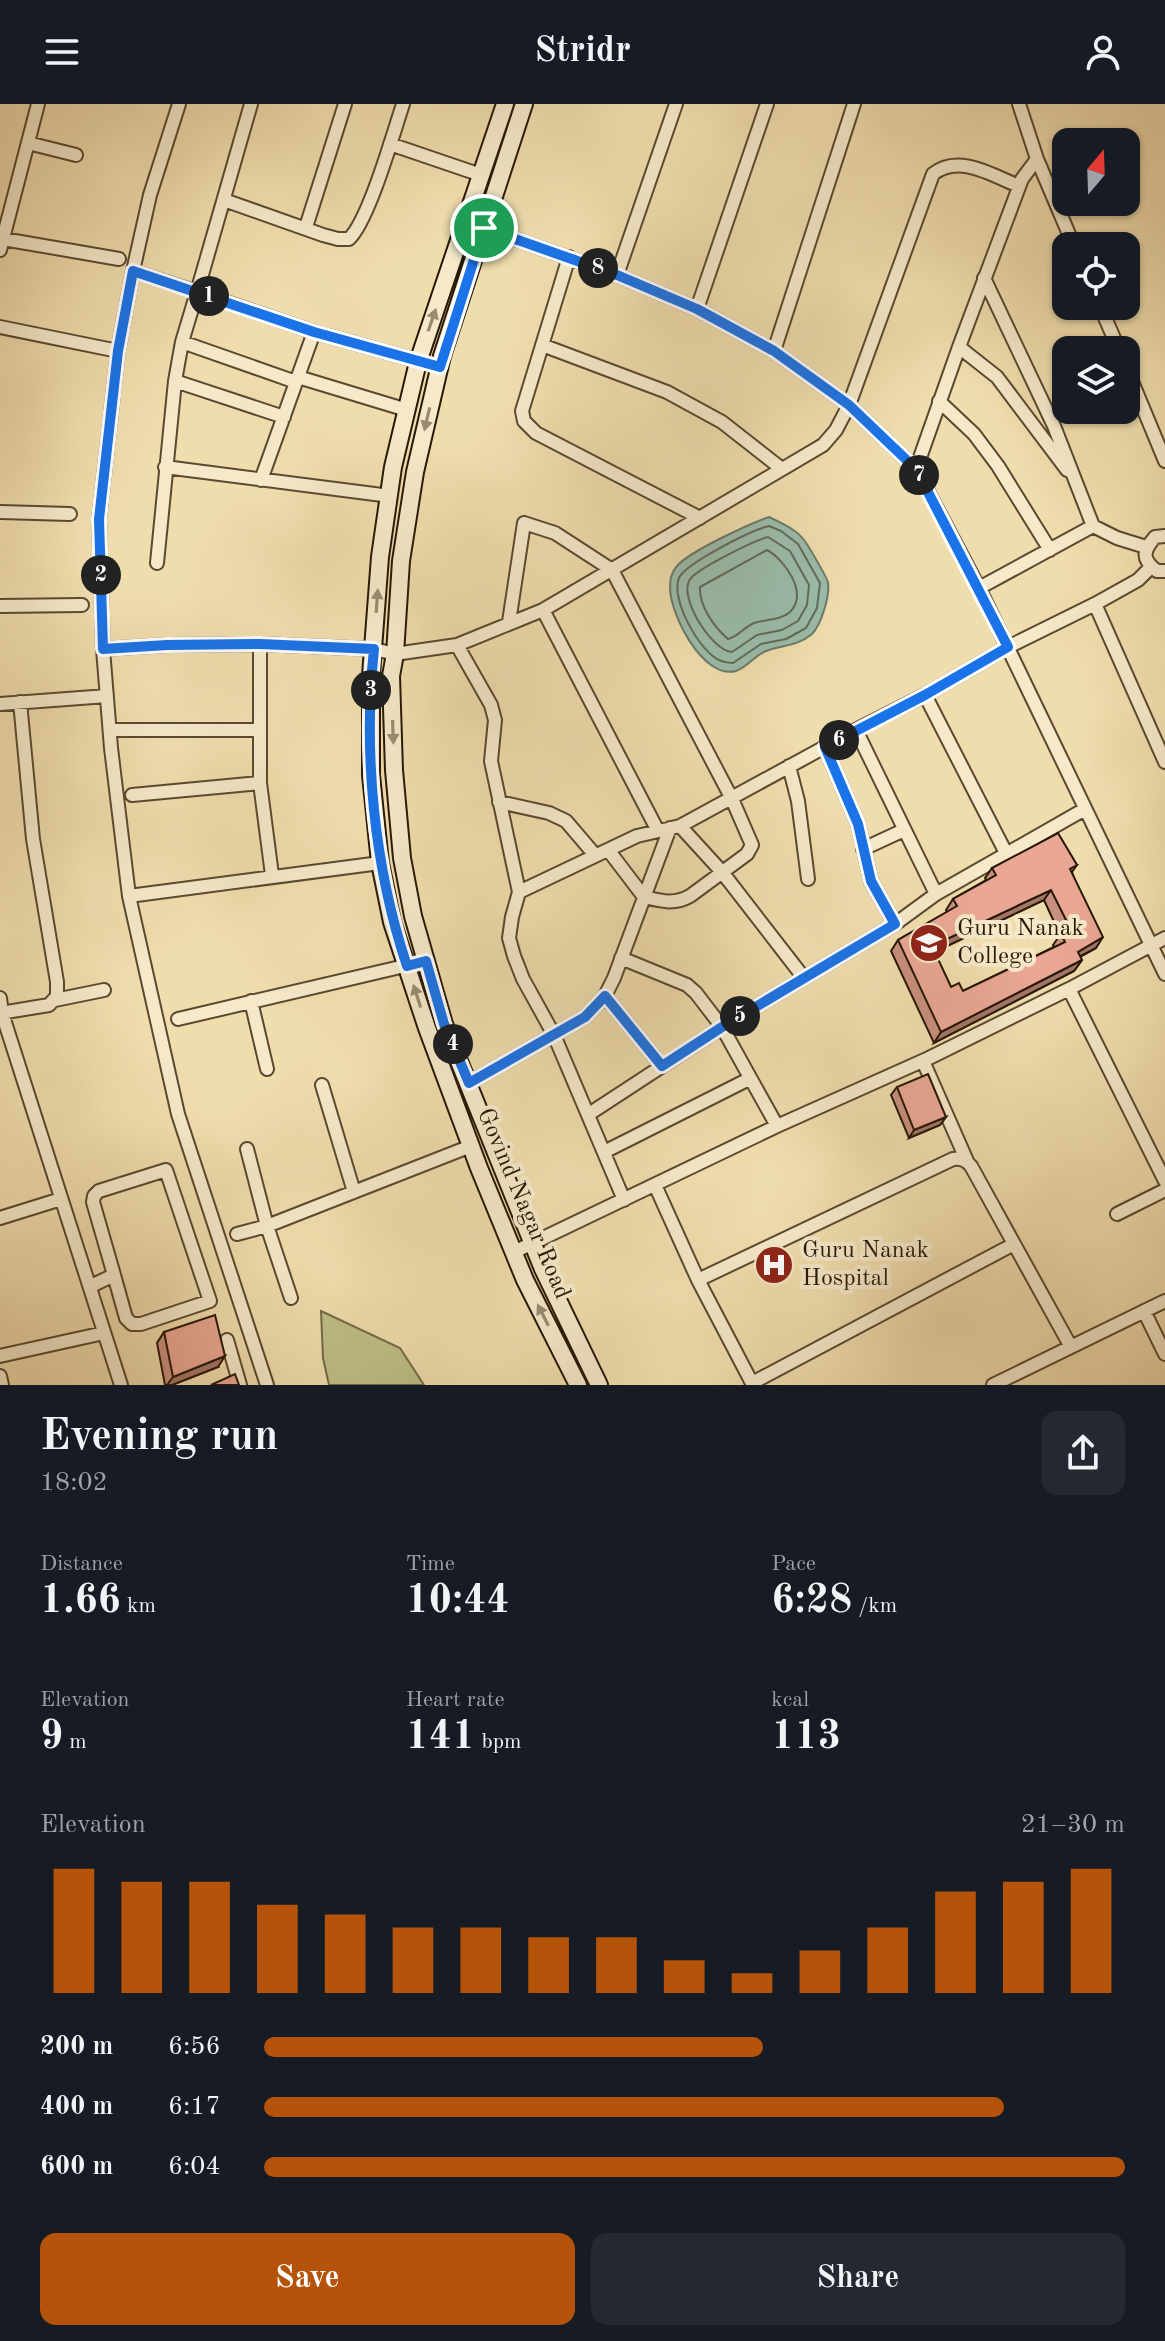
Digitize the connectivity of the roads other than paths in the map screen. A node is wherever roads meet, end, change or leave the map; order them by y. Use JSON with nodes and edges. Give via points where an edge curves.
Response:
{"nodes":[{"id":1,"x":179,"y":104,"type":"edge"},
{"id":2,"x":251,"y":104,"type":"edge"},
{"id":3,"x":345,"y":104,"type":"edge"},
{"id":4,"x":403,"y":104,"type":"edge"},
{"id":5,"x":505,"y":104,"type":"edge"},
{"id":6,"x":524,"y":104,"type":"edge"},
{"id":7,"x":676,"y":104,"type":"edge"},
{"id":8,"x":767,"y":104,"type":"edge"},
{"id":9,"x":854,"y":104,"type":"edge"},
{"id":10,"x":1019,"y":104,"type":"edge"},
{"id":11,"x":35,"y":105,"type":"edge"},
{"id":12,"x":28,"y":143,"type":"junction"},
{"id":13,"x":390,"y":144,"type":"junction"},
{"id":14,"x":76,"y":155,"type":"dead end"},
{"id":15,"x":1037,"y":159,"type":"junction"},
{"id":16,"x":481,"y":175,"type":"junction"},
{"id":17,"x":1019,"y":186,"type":"junction"},
{"id":18,"x":224,"y":200,"type":"junction"},
{"id":19,"x":306,"y":227,"type":"junction"},
{"id":20,"x":484,"y":228,"type":"junction"},
{"id":21,"x":1068,"y":232,"type":"edge"},
{"id":22,"x":1,"y":244,"type":"edge"},
{"id":23,"x":569,"y":257,"type":"junction"},
{"id":24,"x":119,"y":259,"type":"dead end"},
{"id":25,"x":133,"y":271,"type":"junction"},
{"id":26,"x":617,"y":275,"type":"junction"},
{"id":27,"x":984,"y":278,"type":"junction"},
{"id":28,"x":197,"y":292,"type":"junction"},
{"id":29,"x":697,"y":309,"type":"junction"},
{"id":30,"x":0,"y":327,"type":"edge"},
{"id":31,"x":314,"y":332,"type":"junction"},
{"id":32,"x":182,"y":342,"type":"junction"},
{"id":33,"x":542,"y":345,"type":"junction"},
{"id":34,"x":959,"y":347,"type":"junction"},
{"id":35,"x":118,"y":351,"type":"junction"},
{"id":36,"x":774,"y":351,"type":"junction"},
{"id":37,"x":418,"y":362,"type":"junction"},
{"id":38,"x":440,"y":367,"type":"junction"},
{"id":39,"x":297,"y":379,"type":"junction"},
{"id":40,"x":175,"y":381,"type":"junction"},
{"id":41,"x":939,"y":401,"type":"junction"},
{"id":42,"x":1140,"y":401,"type":"edge"},
{"id":43,"x":849,"y":405,"type":"junction"},
{"id":44,"x":407,"y":410,"type":"junction"},
{"id":45,"x":284,"y":417,"type":"junction"},
{"id":46,"x":1165,"y":461,"type":"edge"},
{"id":47,"x":165,"y":467,"type":"junction"},
{"id":48,"x":782,"y":469,"type":"junction"},
{"id":49,"x":916,"y":469,"type":"junction"},
{"id":50,"x":261,"y":480,"type":"junction"},
{"id":51,"x":1075,"y":480,"type":"junction"},
{"id":52,"x":390,"y":496,"type":"junction"},
{"id":53,"x":0,"y":512,"type":"edge"},
{"id":54,"x":70,"y":514,"type":"dead end"},
{"id":55,"x":700,"y":518,"type":"junction"},
{"id":56,"x":1093,"y":526,"type":"junction"},
{"id":57,"x":1165,"y":536,"type":"edge"},
{"id":58,"x":1146,"y":547,"type":"junction"},
{"id":59,"x":1050,"y":550,"type":"junction"},
{"id":60,"x":157,"y":563,"type":"dead end"},
{"id":61,"x":1151,"y":567,"type":"junction"},
{"id":62,"x":612,"y":570,"type":"junction"},
{"id":63,"x":1165,"y":571,"type":"edge"},
{"id":64,"x":979,"y":588,"type":"junction"},
{"id":65,"x":1095,"y":604,"type":"junction"},
{"id":66,"x":82,"y":605,"type":"dead end"},
{"id":67,"x":0,"y":606,"type":"edge"},
{"id":68,"x":543,"y":610,"type":"junction"},
{"id":69,"x":509,"y":622,"type":"junction"},
{"id":70,"x":260,"y":644,"type":"junction"},
{"id":71,"x":457,"y":645,"type":"junction"},
{"id":72,"x":1008,"y":647,"type":"junction"},
{"id":73,"x":103,"y":649,"type":"junction"},
{"id":74,"x":374,"y":649,"type":"junction"},
{"id":75,"x":395,"y":654,"type":"junction"},
{"id":76,"x":925,"y":695,"type":"junction"},
{"id":77,"x":107,"y":696,"type":"junction"},
{"id":78,"x":20,"y":702,"type":"junction"},
{"id":79,"x":0,"y":704,"type":"edge"},
{"id":80,"x":110,"y":730,"type":"junction"},
{"id":81,"x":260,"y":730,"type":"junction"},
{"id":82,"x":856,"y":730,"type":"junction"},
{"id":83,"x":825,"y":747,"type":"junction"},
{"id":84,"x":1165,"y":762,"type":"edge"},
{"id":85,"x":789,"y":766,"type":"junction"},
{"id":86,"x":260,"y":783,"type":"junction"},
{"id":87,"x":132,"y":795,"type":"dead end"},
{"id":88,"x":732,"y":799,"type":"junction"},
{"id":89,"x":499,"y":802,"type":"junction"},
{"id":90,"x":1085,"y":809,"type":"junction"},
{"id":91,"x":669,"y":828,"type":"junction"},
{"id":92,"x":904,"y":830,"type":"junction"},
{"id":93,"x":863,"y":849,"type":"junction"},
{"id":94,"x":609,"y":851,"type":"junction"},
{"id":95,"x":595,"y":855,"type":"junction"},
{"id":96,"x":1007,"y":855,"type":"junction"},
{"id":97,"x":380,"y":863,"type":"junction"},
{"id":98,"x":722,"y":872,"type":"junction"},
{"id":99,"x":272,"y":875,"type":"junction"},
{"id":100,"x":808,"y":879,"type":"dead end"},
{"id":101,"x":519,"y":892,"type":"junction"},
{"id":102,"x":936,"y":894,"type":"junction"},
{"id":103,"x":129,"y":896,"type":"junction"},
{"id":104,"x":644,"y":897,"type":"junction"},
{"id":105,"x":895,"y":924,"type":"junction"},
{"id":106,"x":1165,"y":938,"type":"edge"},
{"id":107,"x":1151,"y":944,"type":"junction"},
{"id":108,"x":621,"y":958,"type":"junction"},
{"id":109,"x":426,"y":961,"type":"junction"},
{"id":110,"x":407,"y":966,"type":"junction"},
{"id":111,"x":1165,"y":974,"type":"edge"},
{"id":112,"x":804,"y":978,"type":"junction"},
{"id":113,"x":1069,"y":989,"type":"junction"},
{"id":114,"x":104,"y":990,"type":"dead end"},
{"id":115,"x":605,"y":996,"type":"junction"},
{"id":116,"x":0,"y":998,"type":"edge"},
{"id":117,"x":55,"y":1000,"type":"junction"},
{"id":118,"x":251,"y":1001,"type":"junction"},
{"id":119,"x":1,"y":1013,"type":"edge"},
{"id":120,"x":178,"y":1019,"type":"dead end"},
{"id":121,"x":722,"y":1027,"type":"junction"},
{"id":122,"x":554,"y":1035,"type":"junction"},
{"id":123,"x":923,"y":1061,"type":"junction"},
{"id":124,"x":662,"y":1066,"type":"junction"},
{"id":125,"x":267,"y":1069,"type":"dead end"},
{"id":126,"x":749,"y":1079,"type":"junction"},
{"id":127,"x":469,"y":1083,"type":"junction"},
{"id":128,"x":322,"y":1085,"type":"dead end"},
{"id":129,"x":589,"y":1114,"type":"junction"},
{"id":130,"x":777,"y":1126,"type":"junction"},
{"id":131,"x":471,"y":1146,"type":"junction"},
{"id":132,"x":247,"y":1149,"type":"dead end"},
{"id":133,"x":604,"y":1152,"type":"junction"},
{"id":134,"x":967,"y":1161,"type":"junction"},
{"id":135,"x":1165,"y":1181,"type":"edge"},
{"id":136,"x":655,"y":1185,"type":"junction"},
{"id":137,"x":1165,"y":1190,"type":"edge"},
{"id":138,"x":354,"y":1192,"type":"junction"},
{"id":139,"x":61,"y":1199,"type":"junction"},
{"id":140,"x":624,"y":1200,"type":"junction"},
{"id":141,"x":1117,"y":1214,"type":"dead end"},
{"id":142,"x":0,"y":1218,"type":"edge"},
{"id":143,"x":267,"y":1226,"type":"junction"},
{"id":144,"x":237,"y":1234,"type":"dead end"},
{"id":145,"x":534,"y":1244,"type":"junction"},
{"id":146,"x":1014,"y":1244,"type":"junction"},
{"id":147,"x":514,"y":1252,"type":"junction"},
{"id":148,"x":114,"y":1275,"type":"junction"},
{"id":149,"x":698,"y":1280,"type":"junction"},
{"id":150,"x":91,"y":1286,"type":"junction"},
{"id":151,"x":291,"y":1298,"type":"dead end"},
{"id":152,"x":1165,"y":1301,"type":"edge"},
{"id":153,"x":1144,"y":1311,"type":"junction"},
{"id":154,"x":104,"y":1333,"type":"junction"},
{"id":155,"x":227,"y":1340,"type":"dead end"},
{"id":156,"x":1071,"y":1347,"type":"junction"},
{"id":157,"x":1165,"y":1354,"type":"edge"},
{"id":158,"x":0,"y":1356,"type":"edge"},
{"id":159,"x":0,"y":1376,"type":"edge"},
{"id":160,"x":235,"y":1381,"type":"edge"},
{"id":161,"x":752,"y":1384,"type":"edge"},
{"id":162,"x":2,"y":1385,"type":"edge"},
{"id":163,"x":121,"y":1385,"type":"edge"},
{"id":164,"x":267,"y":1385,"type":"edge"},
{"id":165,"x":578,"y":1385,"type":"edge"},
{"id":166,"x":599,"y":1385,"type":"edge"},
{"id":167,"x":993,"y":1385,"type":"edge"}],
"edges":[{"from":1,"to":25,"type":"street"},
{"from":2,"to":18,"type":"street"},
{"from":3,"to":19,"type":"street"},
{"from":4,"to":13,"type":"street"},
{"from":5,"to":16,"type":"main road","name":"Govind Nagar Road"},
{"from":6,"to":20,"type":"main road","name":"Govind Nagar Road"},
{"from":7,"to":26,"type":"street"},
{"from":8,"to":29,"type":"street"},
{"from":9,"to":36,"type":"street"},
{"from":10,"to":15,"type":"street"},
{"from":11,"to":12,"type":"street"},
{"from":12,"to":14,"type":"street"},
{"from":12,"to":22,"type":"street"},
{"from":13,"to":16,"type":"street"},
{"from":13,"to":19,"type":"street","via":[[357,232],[338,239]]},
{"from":15,"to":17,"type":"street"},
{"from":15,"to":21,"type":"street"},
{"from":37,"to":16,"type":"main road","name":"Govind Nagar Road","one_way":true},
{"from":17,"to":27,"type":"street"},
{"from":17,"to":43,"type":"street","via":[[963,165],[948,165],[933,174]]},
{"from":18,"to":19,"type":"street"},
{"from":18,"to":28,"type":"street"},
{"from":20,"to":23,"type":"street"},
{"from":20,"to":38,"type":"main road","name":"Govind Nagar Road"},
{"from":22,"to":24,"type":"street"},
{"from":23,"to":26,"type":"street"},
{"from":23,"to":33,"type":"street"},
{"from":25,"to":28,"type":"street"},
{"from":25,"to":35,"type":"street"},
{"from":26,"to":29,"type":"street"},
{"from":27,"to":34,"type":"street"},
{"from":27,"to":51,"type":"street"},
{"from":28,"to":31,"type":"street"},
{"from":28,"to":32,"type":"street"},
{"from":29,"to":36,"type":"street"},
{"from":30,"to":35,"type":"street"},
{"from":31,"to":37,"type":"street"},
{"from":31,"to":39,"type":"street"},
{"from":32,"to":39,"type":"street"},
{"from":32,"to":40,"type":"street"},
{"from":33,"to":48,"type":"street","via":[[667,392],[722,422]]},
{"from":33,"to":55,"type":"street","via":[[522,411],[524,421],[536,433]]},
{"from":34,"to":41,"type":"street"},
{"from":34,"to":51,"type":"street","via":[[997,377]]},
{"from":35,"to":73,"type":"street","via":[[99,519]]},
{"from":36,"to":43,"type":"street"},
{"from":37,"to":38,"type":"street"},
{"from":37,"to":44,"type":"main road","name":"Govind Nagar Road"},
{"from":38,"to":75,"type":"main road","name":"Govind Nagar Road","one_way":true,"via":[[413,484]]},
{"from":39,"to":44,"type":"street"},
{"from":39,"to":45,"type":"street"},
{"from":40,"to":45,"type":"street"},
{"from":40,"to":47,"type":"street"},
{"from":41,"to":49,"type":"street"},
{"from":41,"to":59,"type":"street","via":[[998,466]]},
{"from":42,"to":46,"type":"street"},
{"from":43,"to":48,"type":"street","via":[[823,445]]},
{"from":43,"to":49,"type":"street"},
{"from":44,"to":52,"type":"main road","name":"Govind Nagar Road"},
{"from":45,"to":50,"type":"street"},
{"from":47,"to":50,"type":"street"},
{"from":47,"to":60,"type":"street"},
{"from":48,"to":55,"type":"street"},
{"from":49,"to":64,"type":"street"},
{"from":50,"to":52,"type":"street"},
{"from":51,"to":56,"type":"street"},
{"from":74,"to":52,"type":"main road","name":"Govind Nagar Road","one_way":true},
{"from":53,"to":54,"type":"street"},
{"from":55,"to":62,"type":"street"},
{"from":56,"to":58,"type":"street"},
{"from":56,"to":59,"type":"street"},
{"from":57,"to":58,"type":"street","via":[[1155,537]]},
{"from":58,"to":61,"type":"street"},
{"from":59,"to":64,"type":"street"},
{"from":61,"to":63,"type":"street"},
{"from":61,"to":65,"type":"street"},
{"from":62,"to":68,"type":"street"},
{"from":62,"to":69,"type":"street","via":[[555,533],[524,523]]},
{"from":62,"to":88,"type":"street"},
{"from":64,"to":72,"type":"street"},
{"from":65,"to":72,"type":"street"},
{"from":65,"to":84,"type":"street"},
{"from":66,"to":67,"type":"street"},
{"from":68,"to":69,"type":"street"},
{"from":68,"to":91,"type":"street"},
{"from":69,"to":71,"type":"street"},
{"from":70,"to":73,"type":"street"},
{"from":70,"to":74,"type":"street"},
{"from":70,"to":81,"type":"street"},
{"from":71,"to":75,"type":"street"},
{"from":71,"to":89,"type":"street","via":[[491,705],[491,761]]},
{"from":72,"to":76,"type":"street"},
{"from":72,"to":90,"type":"street"},
{"from":73,"to":77,"type":"street"},
{"from":74,"to":75,"type":"street"},
{"from":74,"to":97,"type":"main road","name":"Govind Nagar Road","via":[[371,775]]},
{"from":75,"to":109,"type":"main road","name":"Govind Nagar Road","one_way":true,"via":[[393,754],[402,858]]},
{"from":76,"to":82,"type":"street"},
{"from":76,"to":96,"type":"street"},
{"from":77,"to":78,"type":"street"},
{"from":77,"to":80,"type":"street"},
{"from":78,"to":79,"type":"street"},
{"from":78,"to":117,"type":"street","via":[[33,839],[57,982]]},
{"from":80,"to":81,"type":"street"},
{"from":80,"to":103,"type":"street"},
{"from":81,"to":86,"type":"street"},
{"from":82,"to":83,"type":"street"},
{"from":82,"to":92,"type":"street"},
{"from":83,"to":85,"type":"street"},
{"from":83,"to":93,"type":"street"},
{"from":85,"to":88,"type":"street"},
{"from":85,"to":100,"type":"street"},
{"from":86,"to":87,"type":"street"},
{"from":86,"to":99,"type":"street"},
{"from":88,"to":91,"type":"street"},
{"from":88,"to":98,"type":"street","via":[[752,845]]},
{"from":89,"to":95,"type":"street","via":[[566,821]]},
{"from":89,"to":101,"type":"street"},
{"from":90,"to":96,"type":"street"},
{"from":90,"to":107,"type":"street"},
{"from":91,"to":94,"type":"street"},
{"from":91,"to":98,"type":"street"},
{"from":91,"to":104,"type":"street"},
{"from":92,"to":93,"type":"street"},
{"from":92,"to":102,"type":"street"},
{"from":93,"to":105,"type":"street","via":[[871,881]]},
{"from":94,"to":95,"type":"street"},
{"from":94,"to":104,"type":"street"},
{"from":95,"to":101,"type":"street"},
{"from":96,"to":102,"type":"street"},
{"from":97,"to":99,"type":"street"},
{"from":97,"to":110,"type":"main road","name":"Govind Nagar Road"},
{"from":98,"to":104,"type":"street","via":[[680,902]]},
{"from":98,"to":112,"type":"street"},
{"from":99,"to":103,"type":"street"},
{"from":101,"to":122,"type":"street","via":[[509,938],[523,979]]},
{"from":102,"to":105,"type":"street"},
{"from":103,"to":164,"type":"street","via":[[178,1114]]},
{"from":104,"to":108,"type":"street"},
{"from":105,"to":112,"type":"street"},
{"from":106,"to":107,"type":"street"},
{"from":107,"to":111,"type":"street"},
{"from":107,"to":113,"type":"street"},
{"from":108,"to":115,"type":"street"},
{"from":108,"to":121,"type":"street","via":[[687,985]]},
{"from":109,"to":110,"type":"street"},
{"from":109,"to":127,"type":"main road","name":"Govind Nagar Road"},
{"from":110,"to":118,"type":"street"},
{"from":131,"to":110,"type":"main road","name":"Govind Nagar Road","one_way":true},
{"from":112,"to":121,"type":"street"},
{"from":113,"to":123,"type":"street"},
{"from":113,"to":135,"type":"street"},
{"from":114,"to":117,"type":"street"},
{"from":115,"to":122,"type":"street","via":[[585,1017]]},
{"from":115,"to":124,"type":"street"},
{"from":116,"to":119,"type":"street"},
{"from":117,"to":119,"type":"street"},
{"from":118,"to":120,"type":"street"},
{"from":118,"to":125,"type":"street"},
{"from":119,"to":139,"type":"street"},
{"from":121,"to":124,"type":"street"},
{"from":121,"to":126,"type":"street"},
{"from":122,"to":127,"type":"street"},
{"from":122,"to":129,"type":"street"},
{"from":123,"to":130,"type":"street"},
{"from":123,"to":134,"type":"street"},
{"from":124,"to":129,"type":"street"},
{"from":126,"to":130,"type":"street"},
{"from":126,"to":133,"type":"street"},
{"from":127,"to":145,"type":"main road","name":"Govind Nagar Road"},
{"from":128,"to":138,"type":"street"},
{"from":129,"to":133,"type":"street"},
{"from":130,"to":136,"type":"street"},
{"from":131,"to":138,"type":"street"},
{"from":131,"to":147,"type":"main road","name":"Govind Nagar Road"},
{"from":132,"to":143,"type":"street"},
{"from":133,"to":140,"type":"street"},
{"from":134,"to":146,"type":"street"},
{"from":134,"to":149,"type":"street","via":[[953,1159]]},
{"from":136,"to":140,"type":"street"},
{"from":136,"to":149,"type":"street"},
{"from":137,"to":141,"type":"street"},
{"from":138,"to":143,"type":"street"},
{"from":139,"to":142,"type":"street"},
{"from":139,"to":150,"type":"street"},
{"from":140,"to":145,"type":"street"},
{"from":143,"to":144,"type":"street"},
{"from":143,"to":151,"type":"street"},
{"from":145,"to":147,"type":"street"},
{"from":145,"to":166,"type":"main road","name":"Govind Nagar Road"},
{"from":146,"to":156,"type":"street"},
{"from":146,"to":161,"type":"street"},
{"from":165,"to":147,"type":"main road","name":"Govind Nagar Road","one_way":true},
{"from":148,"to":148,"type":"street","via":[[132,1324],[210,1301],[166,1170],[94,1196]]},
{"from":148,"to":150,"type":"street"},
{"from":149,"to":161,"type":"street"},
{"from":150,"to":154,"type":"street"},
{"from":152,"to":153,"type":"street"},
{"from":153,"to":156,"type":"street"},
{"from":153,"to":157,"type":"street"},
{"from":154,"to":158,"type":"street"},
{"from":154,"to":163,"type":"street"},
{"from":155,"to":160,"type":"street"},
{"from":156,"to":167,"type":"street"},
{"from":159,"to":162,"type":"street"}]}
